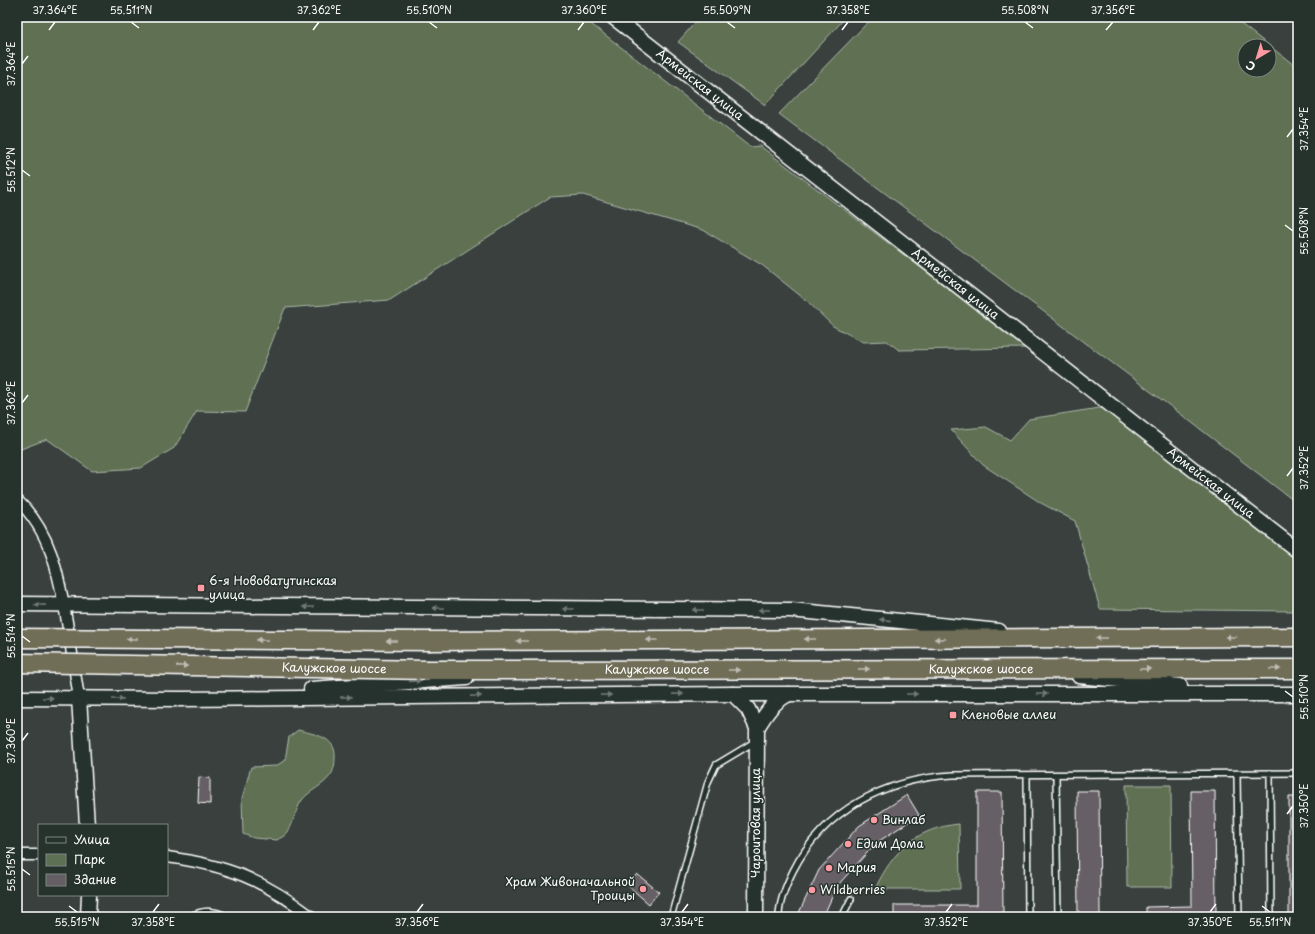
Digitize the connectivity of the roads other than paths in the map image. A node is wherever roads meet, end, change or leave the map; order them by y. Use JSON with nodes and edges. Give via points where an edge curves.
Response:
{"nodes":[{"id":1,"x":613,"y":17,"type":"edge"},
{"id":2,"x":17,"y":500,"type":"edge"},
{"id":3,"x":1298,"y":550,"type":"edge"},
{"id":4,"x":17,"y":604,"type":"edge"},
{"id":5,"x":64,"y":605,"type":"junction"},
{"id":6,"x":1298,"y":637,"type":"edge"},
{"id":7,"x":17,"y":638,"type":"edge"},
{"id":8,"x":1063,"y":638,"type":"junction"},
{"id":9,"x":17,"y":663,"type":"edge"},
{"id":10,"x":1008,"y":669,"type":"junction"},
{"id":11,"x":1298,"y":669,"type":"edge"},
{"id":12,"x":569,"y":670,"type":"junction"},
{"id":13,"x":733,"y":694,"type":"junction"},
{"id":14,"x":789,"y":694,"type":"junction"},
{"id":15,"x":1298,"y":694,"type":"edge"},
{"id":16,"x":1262,"y":695,"type":"junction"},
{"id":17,"x":17,"y":698,"type":"edge"},
{"id":18,"x":79,"y":698,"type":"junction"},
{"id":19,"x":181,"y":699,"type":"junction"},
{"id":20,"x":757,"y":734,"type":"junction"},
{"id":21,"x":1270,"y":773,"type":"junction"},
{"id":22,"x":1298,"y":773,"type":"edge"},
{"id":23,"x":1238,"y":774,"type":"junction"},
{"id":24,"x":1027,"y":775,"type":"junction"},
{"id":25,"x":1056,"y":775,"type":"junction"},
{"id":26,"x":87,"y":824,"type":"edge"},
{"id":27,"x":17,"y":855,"type":"edge"},
{"id":28,"x":38,"y":855,"type":"edge"},
{"id":29,"x":168,"y":857,"type":"edge"},
{"id":30,"x":89,"y":896,"type":"edge"},
{"id":31,"x":851,"y":900,"type":"dead end"},
{"id":32,"x":88,"y":917,"type":"edge"},
{"id":33,"x":189,"y":917,"type":"edge"},
{"id":34,"x":229,"y":917,"type":"edge"},
{"id":35,"x":312,"y":917,"type":"edge"},
{"id":36,"x":671,"y":917,"type":"edge"},
{"id":37,"x":756,"y":917,"type":"edge"},
{"id":38,"x":779,"y":917,"type":"edge"},
{"id":39,"x":842,"y":917,"type":"edge"},
{"id":40,"x":1028,"y":917,"type":"edge"},
{"id":41,"x":1058,"y":917,"type":"edge"},
{"id":42,"x":1238,"y":917,"type":"edge"},
{"id":43,"x":1270,"y":917,"type":"edge"}],
"edges":[{"from":1,"to":3,"type":"street","name":"Армейская улица"},
{"from":2,"to":5,"type":"street","via":[[37,523],[49,544],[59,574]]},
{"from":5,"to":4,"type":"street","one_way":true},
{"from":8,"to":5,"type":"street","one_way":true,"via":[[791,610]]},
{"from":5,"to":18,"type":"street"},
{"from":6,"to":8,"type":"highway","one_way":true},
{"from":8,"to":7,"type":"highway","one_way":true,"bridge":true,"via":[[431,641]]},
{"from":9,"to":12,"type":"highway","name":"Калужское шоссе","one_way":true,"bridge":true},
{"from":10,"to":11,"type":"highway","name":"Калужское шоссе","one_way":true},
{"from":12,"to":10,"type":"highway","name":"Калужское шоссе","one_way":true},
{"from":10,"to":16,"type":"street"},
{"from":19,"to":12,"type":"street","one_way":true},
{"from":13,"to":14,"type":"street"},
{"from":19,"to":13,"type":"street","one_way":true},
{"from":13,"to":20,"type":"street","name":"Чароитовая улица","via":[[748,709]]},
{"from":14,"to":16,"type":"street","one_way":true},
{"from":14,"to":20,"type":"street","via":[[780,698],[769,709]]},
{"from":15,"to":16,"type":"street"},
{"from":17,"to":18,"type":"street","one_way":true},
{"from":18,"to":19,"type":"street","one_way":true},
{"from":18,"to":26,"type":"street"},
{"from":20,"to":36,"type":"lane","via":[[716,765],[708,782]]},
{"from":20,"to":37,"type":"street","name":"Чароитовая улица"},
{"from":21,"to":22,"type":"lane"},
{"from":21,"to":23,"type":"lane"},
{"from":21,"to":43,"type":"lane"},
{"from":23,"to":25,"type":"lane"},
{"from":23,"to":42,"type":"lane"},
{"from":24,"to":25,"type":"lane"},
{"from":24,"to":38,"type":"lane","via":[[939,776],[897,784],[862,798],[830,821],[808,846],[789,880]]},
{"from":24,"to":40,"type":"lane"},
{"from":25,"to":41,"type":"lane"},
{"from":27,"to":28,"type":"street"},
{"from":29,"to":35,"type":"street","via":[[214,865],[252,879],[283,895]]},
{"from":30,"to":32,"type":"street"},
{"from":31,"to":39,"type":"lane"},
{"from":33,"to":34,"type":"lane","via":[[200,912],[215,911]]}]}
